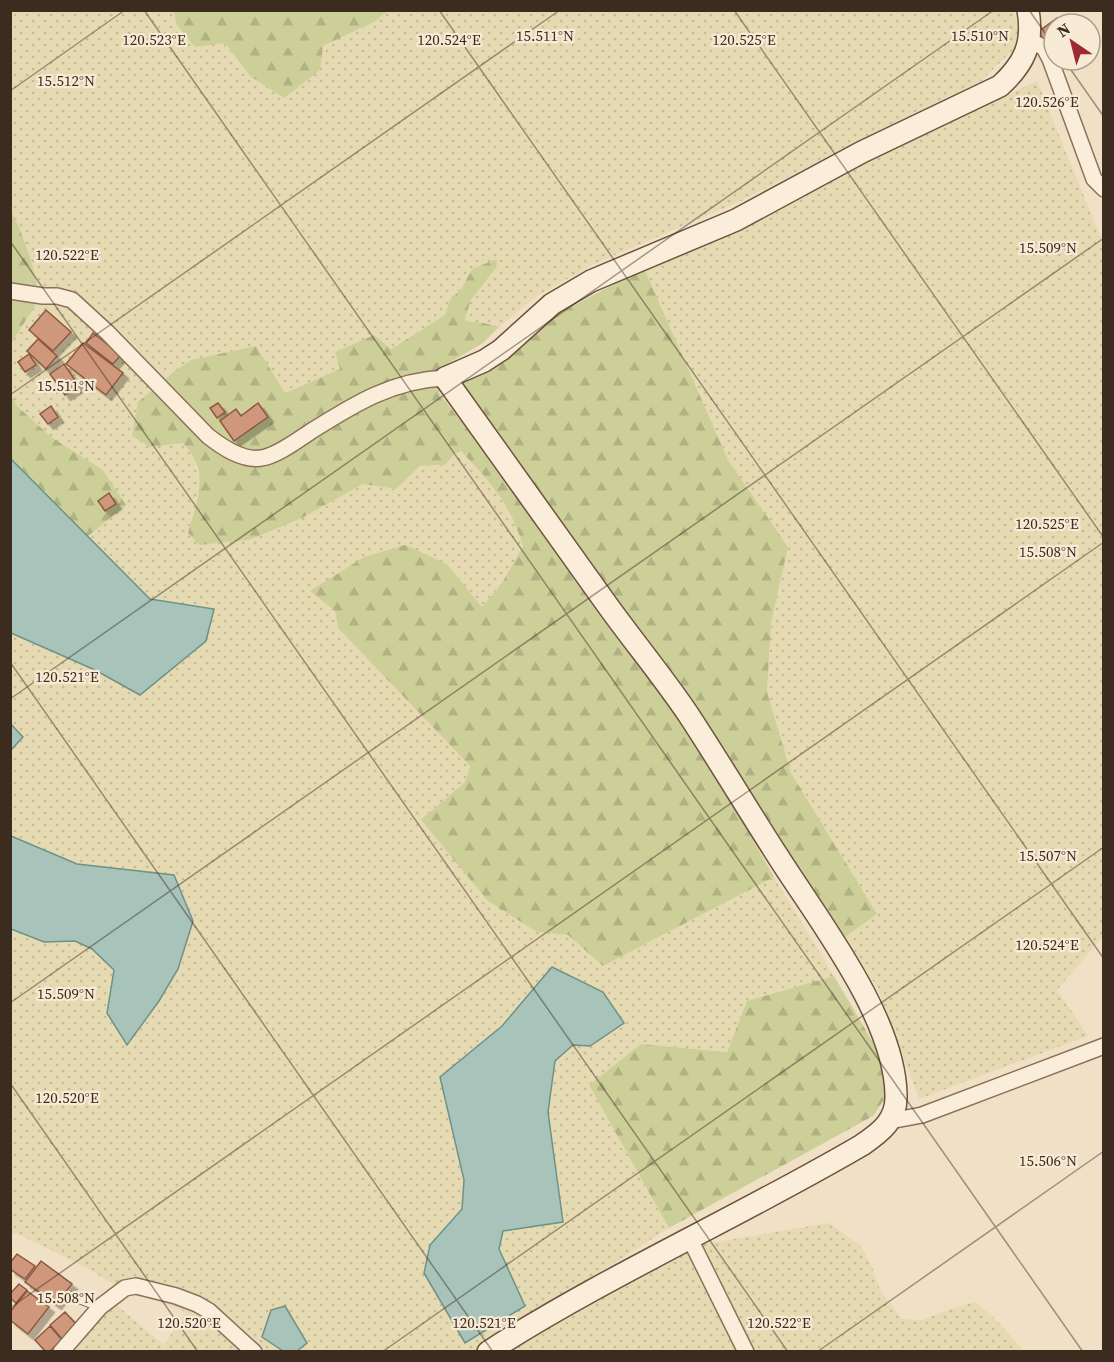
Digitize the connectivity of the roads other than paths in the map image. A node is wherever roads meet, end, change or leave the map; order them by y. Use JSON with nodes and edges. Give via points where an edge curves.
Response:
{"nodes":[{"id":1,"x":1028,"y":10,"type":"edge"},
{"id":2,"x":1030,"y":40,"type":"junction"},
{"id":3,"x":1104,"y":189,"type":"edge"},
{"id":4,"x":10,"y":291,"type":"edge"},
{"id":5,"x":444,"y":378,"type":"junction"},
{"id":6,"x":1104,"y":1046,"type":"edge"},
{"id":7,"x":890,"y":1121,"type":"junction"},
{"id":8,"x":690,"y":1239,"type":"junction"},
{"id":9,"x":71,"y":1296,"type":"dead end"},
{"id":10,"x":100,"y":1307,"type":"junction"},
{"id":11,"x":61,"y":1352,"type":"edge"},
{"id":12,"x":254,"y":1352,"type":"edge"},
{"id":13,"x":488,"y":1352,"type":"edge"},
{"id":14,"x":746,"y":1352,"type":"edge"}],
"edges":[{"from":1,"to":2,"type":"street"},
{"from":2,"to":3,"type":"street","via":[[1044,48],[1050,58],[1094,179]]},
{"from":2,"to":5,"type":"street","via":[[1021,63],[1000,86],[862,152],[736,220],[591,281],[552,304],[501,350]]},
{"from":4,"to":5,"type":"street","via":[[72,300],[208,435],[224,448],[254,458],[270,456],[381,391],[411,381]]},
{"from":5,"to":7,"type":"street","via":[[687,712],[826,928],[853,973],[887,1047],[896,1092]]},
{"from":6,"to":7,"type":"street","via":[[922,1115]]},
{"from":7,"to":8,"type":"street","via":[[862,1145]]},
{"from":8,"to":13,"type":"street","via":[[566,1304]]},
{"from":8,"to":14,"type":"street"},
{"from":9,"to":10,"type":"lane"},
{"from":10,"to":11,"type":"street"},
{"from":10,"to":12,"type":"street","via":[[125,1288],[136,1286],[176,1296],[209,1311]]}]}
